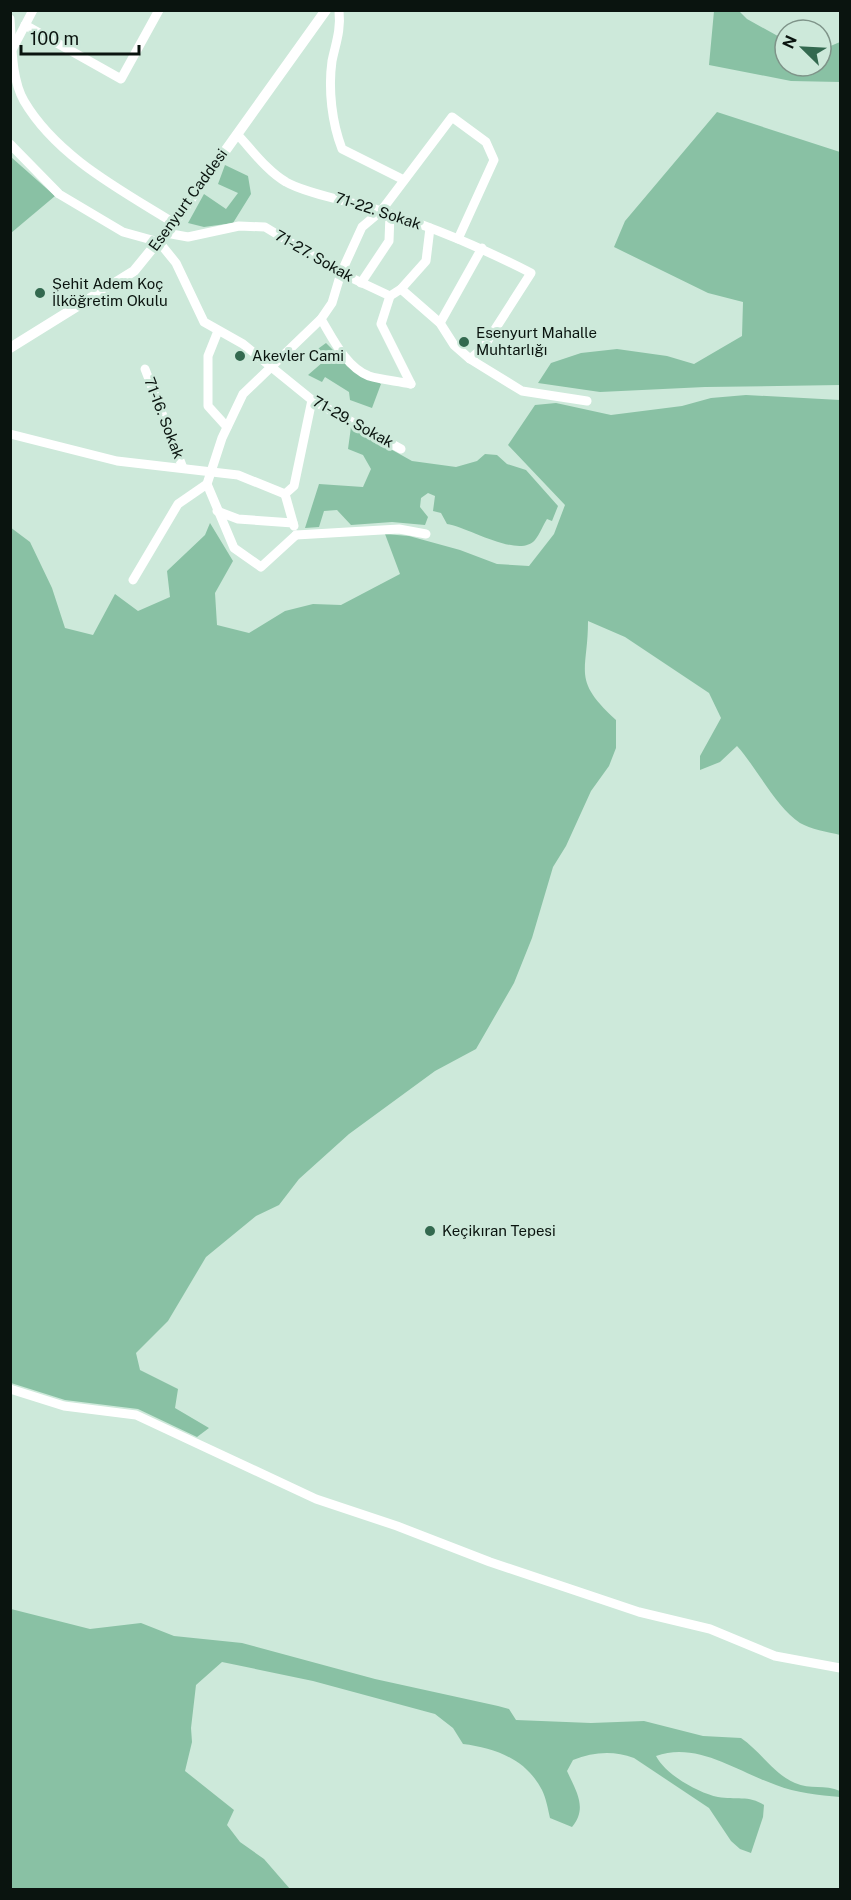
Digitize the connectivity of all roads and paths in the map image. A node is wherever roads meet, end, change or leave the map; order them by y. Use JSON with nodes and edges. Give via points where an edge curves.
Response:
{"nodes":[{"id":1,"x":33,"y":10,"type":"edge"},
{"id":2,"x":159,"y":10,"type":"edge"},
{"id":3,"x":326,"y":10,"type":"edge"},
{"id":4,"x":339,"y":10,"type":"edge"},
{"id":5,"x":10,"y":19,"type":"edge"},
{"id":6,"x":25,"y":25,"type":"junction"},
{"id":7,"x":13,"y":50,"type":"junction"},
{"id":8,"x":237,"y":134,"type":"junction"},
{"id":9,"x":10,"y":144,"type":"edge"},
{"id":10,"x":404,"y":180,"type":"junction"},
{"id":11,"x":386,"y":212,"type":"junction"},
{"id":12,"x":174,"y":223,"type":"junction"},
{"id":13,"x":430,"y":228,"type":"junction"},
{"id":14,"x":166,"y":233,"type":"junction"},
{"id":15,"x":458,"y":239,"type":"junction"},
{"id":16,"x":159,"y":242,"type":"junction"},
{"id":17,"x":482,"y":248,"type":"junction"},
{"id":18,"x":341,"y":273,"type":"junction"},
{"id":19,"x":361,"y":283,"type":"junction"},
{"id":20,"x":401,"y":289,"type":"junction"},
{"id":21,"x":390,"y":296,"type":"junction"},
{"id":22,"x":321,"y":319,"type":"junction"},
{"id":23,"x":440,"y":324,"type":"junction"},
{"id":24,"x":218,"y":331,"type":"junction"},
{"id":25,"x":10,"y":348,"type":"edge"},
{"id":26,"x":470,"y":359,"type":"junction"},
{"id":27,"x":269,"y":366,"type":"junction"},
{"id":28,"x":145,"y":369,"type":"dead end"},
{"id":29,"x":312,"y":400,"type":"junction"},
{"id":30,"x":586,"y":401,"type":"dead end"},
{"id":31,"x":227,"y":427,"type":"junction"},
{"id":32,"x":10,"y":434,"type":"edge"},
{"id":33,"x":402,"y":449,"type":"dead end"},
{"id":34,"x":183,"y":468,"type":"junction"},
{"id":35,"x":210,"y":470,"type":"junction"},
{"id":36,"x":207,"y":484,"type":"junction"},
{"id":37,"x":285,"y":494,"type":"junction"},
{"id":38,"x":218,"y":510,"type":"junction"},
{"id":39,"x":293,"y":523,"type":"junction"},
{"id":40,"x":426,"y":534,"type":"dead end"},
{"id":41,"x":296,"y":535,"type":"junction"},
{"id":42,"x":134,"y":580,"type":"dead end"},
{"id":43,"x":10,"y":1389,"type":"edge"},
{"id":44,"x":840,"y":1668,"type":"edge"}],
"edges":[{"from":1,"to":6,"type":"street"},
{"from":2,"to":6,"type":"street","via":[[121,79]]},
{"from":3,"to":8,"type":"street","name":"Esenyurt Caddesi"},
{"from":4,"to":10,"type":"street","via":[[340,30],[332,63],[333,125],[342,149]]},
{"from":5,"to":7,"type":"street"},
{"from":6,"to":7,"type":"street"},
{"from":7,"to":12,"type":"street","via":[[24,100],[49,132],[92,172]]},
{"from":8,"to":11,"type":"street","name":"71-22. Sokak","via":[[287,183]]},
{"from":8,"to":12,"type":"street","name":"Esenyurt Caddesi"},
{"from":9,"to":16,"type":"street","via":[[59,194],[123,232]]},
{"from":10,"to":11,"type":"street"},
{"from":10,"to":15,"type":"street","via":[[452,117],[486,142],[494,160]]},
{"from":11,"to":13,"type":"street","name":"71-22. Sokak"},
{"from":11,"to":18,"type":"street","via":[[362,227]]},
{"from":11,"to":19,"type":"street","via":[[389,242]]},
{"from":12,"to":14,"type":"street","name":"Esenyurt Caddesi"},
{"from":13,"to":15,"type":"street","name":"71-22. Sokak"},
{"from":13,"to":20,"type":"street","via":[[426,261]]},
{"from":14,"to":16,"type":"street","name":"Esenyurt Caddesi"},
{"from":14,"to":18,"type":"street","name":"71-27. Sokak","via":[[188,237],[239,226],[265,227]]},
{"from":15,"to":17,"type":"street","name":"71-22. Sokak"},
{"from":16,"to":24,"type":"street","name":"71-29. Sokak","via":[[176,263],[204,322]]},
{"from":16,"to":25,"type":"street","name":"Esenyurt Caddesi","via":[[134,271]]},
{"from":17,"to":23,"type":"street"},
{"from":17,"to":26,"type":"street","name":"71-22. Sokak","via":[[531,273],[483,348]]},
{"from":18,"to":19,"type":"street","name":"71-27. Sokak"},
{"from":18,"to":22,"type":"street","via":[[332,303]]},
{"from":19,"to":21,"type":"street","name":"71-27. Sokak"},
{"from":20,"to":21,"type":"street"},
{"from":20,"to":23,"type":"street"},
{"from":21,"to":22,"type":"street","via":[[381,324],[411,384],[368,375],[354,366]]},
{"from":22,"to":27,"type":"street"},
{"from":23,"to":26,"type":"street","via":[[454,345]]},
{"from":24,"to":27,"type":"street","name":"71-29. Sokak","via":[[243,344]]},
{"from":24,"to":31,"type":"street","via":[[208,356],[208,406]]},
{"from":26,"to":30,"type":"street","via":[[522,391]]},
{"from":27,"to":29,"type":"street","name":"71-29. Sokak"},
{"from":27,"to":31,"type":"street","via":[[243,394]]},
{"from":28,"to":34,"type":"street","name":"71-16. Sokak"},
{"from":29,"to":33,"type":"street","name":"71-29. Sokak"},
{"from":29,"to":37,"type":"street","via":[[294,486]]},
{"from":31,"to":35,"type":"street"},
{"from":32,"to":34,"type":"street","via":[[117,461]]},
{"from":34,"to":35,"type":"street"},
{"from":35,"to":36,"type":"street"},
{"from":35,"to":37,"type":"street","via":[[238,475]]},
{"from":36,"to":38,"type":"street"},
{"from":36,"to":42,"type":"street","via":[[178,504]]},
{"from":37,"to":39,"type":"street"},
{"from":38,"to":39,"type":"street","via":[[238,519]]},
{"from":38,"to":41,"type":"street","via":[[234,548],[261,567]]},
{"from":39,"to":41,"type":"street"},
{"from":40,"to":41,"type":"street","via":[[399,529]]},
{"from":43,"to":44,"type":"street","via":[[64,1406],[136,1415],[316,1499],[490,1562],[639,1612],[710,1629],[775,1656]]}]}
